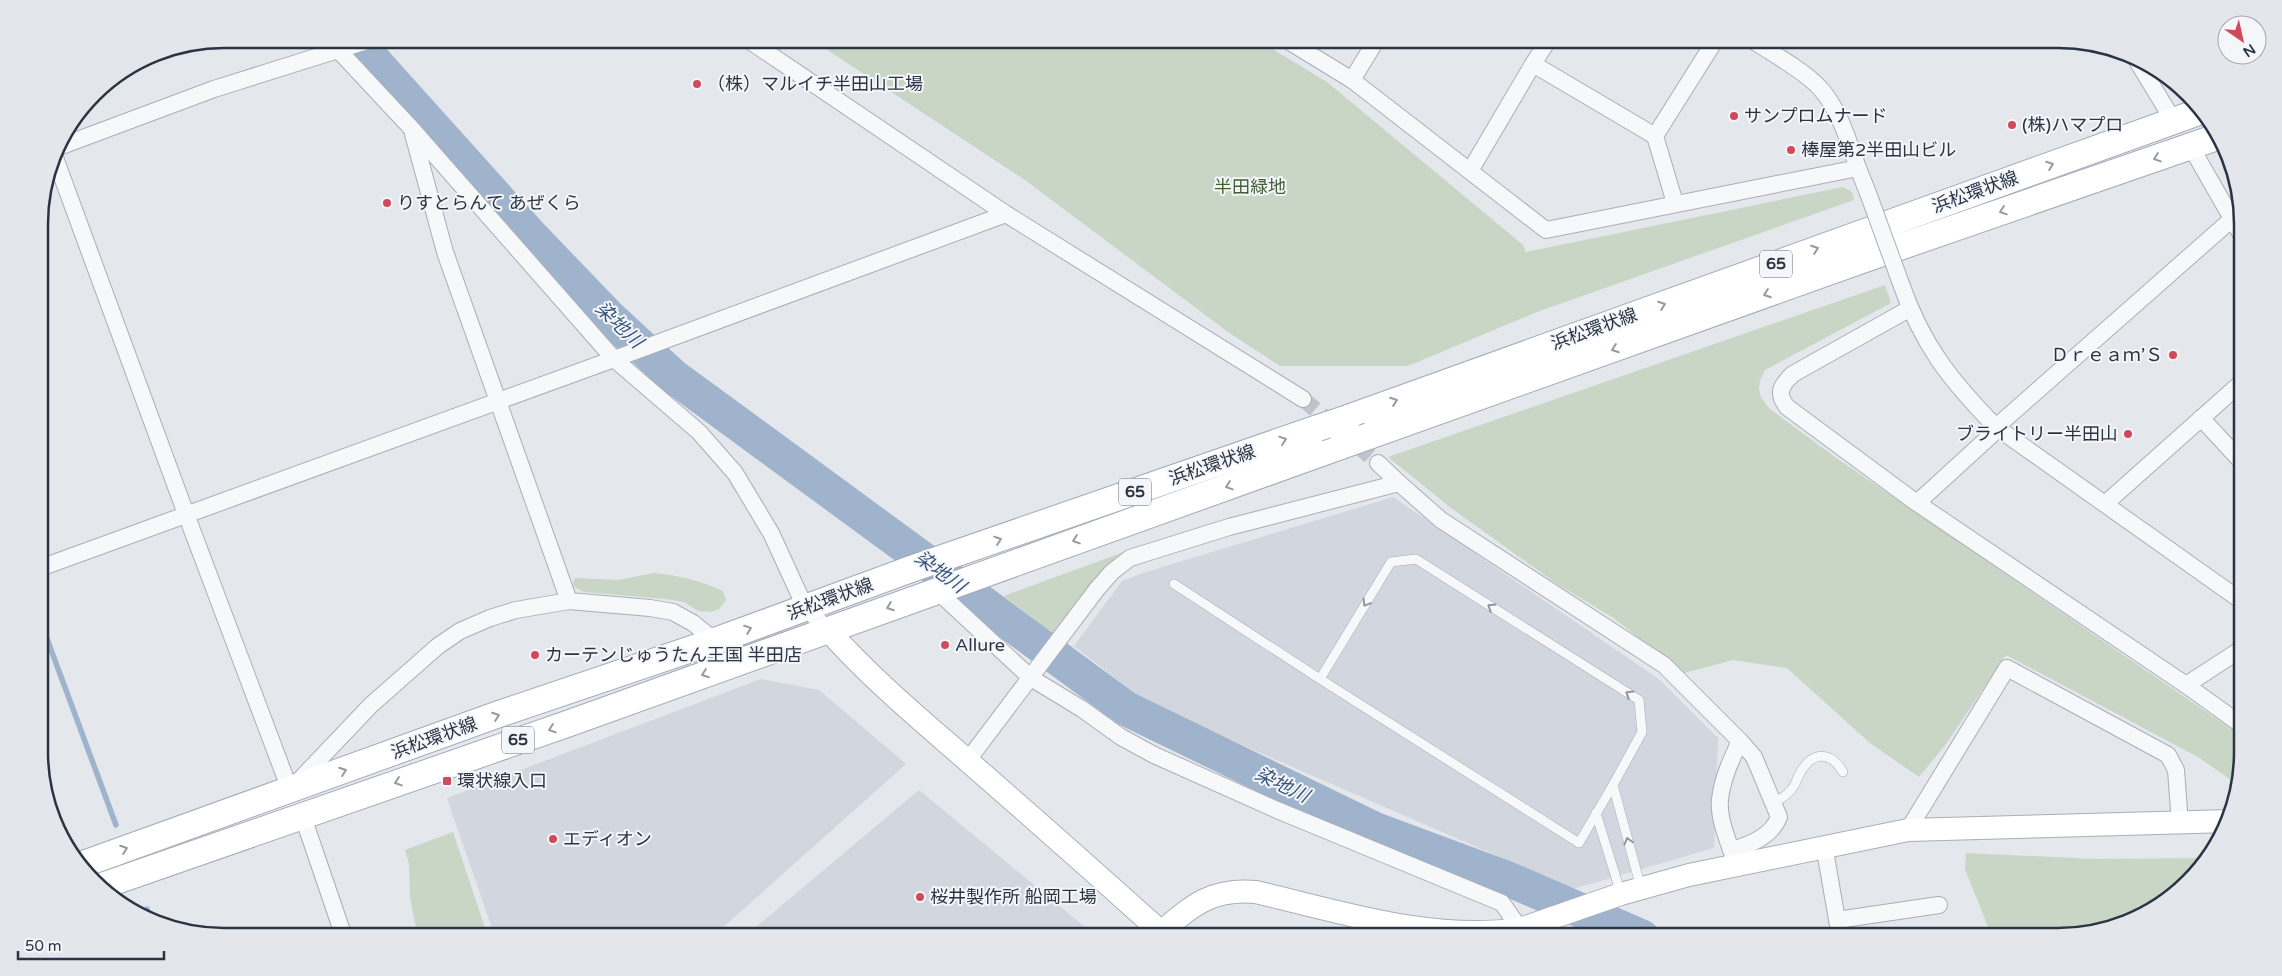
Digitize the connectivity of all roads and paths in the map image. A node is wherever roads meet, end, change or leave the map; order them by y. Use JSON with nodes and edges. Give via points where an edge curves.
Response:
{"nodes":[{"id":1,"x":330,"y":48,"type":"edge"},
{"id":2,"x":341,"y":48,"type":"edge"},
{"id":3,"x":760,"y":48,"type":"edge"},
{"id":4,"x":1300,"y":48,"type":"edge"},
{"id":5,"x":1372,"y":48,"type":"edge"},
{"id":6,"x":1544,"y":48,"type":"edge"},
{"id":7,"x":1710,"y":48,"type":"edge"},
{"id":8,"x":1763,"y":48,"type":"edge"},
{"id":9,"x":1534,"y":64,"type":"junction"},
{"id":10,"x":2142,"y":69,"type":"edge"},
{"id":11,"x":1352,"y":80,"type":"junction"},
{"id":12,"x":2195,"y":113,"type":"edge"},
{"id":13,"x":2173,"y":120,"type":"junction"},
{"id":14,"x":412,"y":129,"type":"junction"},
{"id":15,"x":1655,"y":136,"type":"junction"},
{"id":16,"x":2212,"y":139,"type":"edge"},
{"id":17,"x":67,"y":144,"type":"edge"},
{"id":18,"x":2191,"y":147,"type":"junction"},
{"id":19,"x":58,"y":165,"type":"edge"},
{"id":20,"x":1858,"y":168,"type":"junction"},
{"id":21,"x":1470,"y":171,"type":"junction"},
{"id":22,"x":1675,"y":203,"type":"junction"},
{"id":23,"x":1006,"y":214,"type":"junction"},
{"id":24,"x":2232,"y":220,"type":"junction"},
{"id":25,"x":2234,"y":223,"type":"edge"},
{"id":26,"x":1909,"y":309,"type":"junction"},
{"id":27,"x":620,"y":357,"type":"junction"},
{"id":28,"x":2234,"y":389,"type":"edge"},
{"id":29,"x":1303,"y":399,"type":"tunnel mouth"},
{"id":30,"x":499,"y":400,"type":"junction"},
{"id":31,"x":2201,"y":418,"type":"junction"},
{"id":32,"x":1997,"y":428,"type":"junction"},
{"id":33,"x":2234,"y":453,"type":"edge"},
{"id":34,"x":1378,"y":463,"type":"tunnel mouth"},
{"id":35,"x":1399,"y":483,"type":"junction"},
{"id":36,"x":1918,"y":502,"type":"junction"},
{"id":37,"x":2106,"y":503,"type":"junction"},
{"id":38,"x":186,"y":514,"type":"junction"},
{"id":39,"x":48,"y":565,"type":"edge"},
{"id":40,"x":1174,"y":584,"type":"dead end"},
{"id":41,"x":936,"y":590,"type":"junction"},
{"id":42,"x":2234,"y":595,"type":"edge"},
{"id":43,"x":569,"y":601,"type":"junction"},
{"id":44,"x":806,"y":607,"type":"junction"},
{"id":45,"x":828,"y":630,"type":"junction"},
{"id":46,"x":715,"y":641,"type":"junction"},
{"id":47,"x":2234,"y":654,"type":"edge"},
{"id":48,"x":1035,"y":673,"type":"junction"},
{"id":49,"x":1320,"y":679,"type":"junction"},
{"id":50,"x":2186,"y":685,"type":"junction"},
{"id":51,"x":2234,"y":720,"type":"edge"},
{"id":52,"x":1740,"y":741,"type":"junction"},
{"id":53,"x":968,"y":760,"type":"junction"},
{"id":54,"x":1843,"y":772,"type":"dead end"},
{"id":55,"x":1613,"y":786,"type":"junction"},
{"id":56,"x":290,"y":790,"type":"junction"},
{"id":57,"x":1773,"y":803,"type":"junction"},
{"id":58,"x":1596,"y":813,"type":"junction"},
{"id":59,"x":302,"y":814,"type":"junction"},
{"id":60,"x":2220,"y":822,"type":"edge"},
{"id":61,"x":2180,"y":824,"type":"junction"},
{"id":62,"x":1908,"y":830,"type":"junction"},
{"id":63,"x":1824,"y":846,"type":"junction"},
{"id":64,"x":1733,"y":857,"type":"junction"},
{"id":65,"x":87,"y":863,"type":"edge"},
{"id":66,"x":106,"y":883,"type":"edge"},
{"id":67,"x":1624,"y":894,"type":"junction"},
{"id":68,"x":1939,"y":905,"type":"dead end"},
{"id":69,"x":1837,"y":920,"type":"junction"},
{"id":70,"x":341,"y":928,"type":"edge"},
{"id":71,"x":1157,"y":928,"type":"edge"},
{"id":72,"x":1170,"y":928,"type":"edge"},
{"id":73,"x":1425,"y":928,"type":"edge"},
{"id":74,"x":1519,"y":928,"type":"edge"},
{"id":75,"x":1523,"y":928,"type":"edge"},
{"id":76,"x":1838,"y":928,"type":"edge"}],
"edges":[{"from":1,"to":17,"type":"street"},
{"from":2,"to":14,"type":"street"},
{"from":3,"to":23,"type":"street"},
{"from":4,"to":11,"type":"street"},
{"from":5,"to":11,"type":"street"},
{"from":6,"to":9,"type":"street"},
{"from":7,"to":15,"type":"street"},
{"from":8,"to":20,"type":"street","via":[[1817,85],[1845,130]]},
{"from":9,"to":15,"type":"street"},
{"from":9,"to":21,"type":"street"},
{"from":10,"to":13,"type":"street"},
{"from":11,"to":21,"type":"street"},
{"from":12,"to":13,"type":"main road","name":"浜松環状線","number":"65"},
{"from":44,"to":13,"type":"main road","name":"浜松環状線","number":"65","one_way":true,"bridge":true,"via":[[1348,418]]},
{"from":14,"to":27,"type":"street"},
{"from":14,"to":30,"type":"street","via":[[446,252]]},
{"from":15,"to":22,"type":"street"},
{"from":16,"to":18,"type":"main road","name":"浜松環状線","number":"65"},
{"from":18,"to":24,"type":"street"},
{"from":18,"to":41,"type":"main road","name":"浜松環状線","number":"65","one_way":true,"bridge":true,"via":[[1862,260]]},
{"from":19,"to":38,"type":"street"},
{"from":20,"to":22,"type":"street"},
{"from":20,"to":26,"type":"street","bridge":true},
{"from":21,"to":22,"type":"street","via":[[1546,230]]},
{"from":23,"to":27,"type":"street"},
{"from":23,"to":29,"type":"street"},
{"from":24,"to":25,"type":"street"},
{"from":24,"to":32,"type":"street"},
{"from":26,"to":32,"type":"street","via":[[1948,376]]},
{"from":26,"to":36,"type":"street","via":[[1793,374],[1781,386],[1779,393],[1787,406]]},
{"from":27,"to":30,"type":"street"},
{"from":27,"to":44,"type":"street","via":[[699,432],[735,473],[771,533]]},
{"from":28,"to":31,"type":"street"},
{"from":30,"to":38,"type":"street"},
{"from":30,"to":43,"type":"street"},
{"from":31,"to":33,"type":"street"},
{"from":31,"to":37,"type":"street"},
{"from":32,"to":36,"type":"street"},
{"from":32,"to":37,"type":"street"},
{"from":34,"to":35,"type":"street"},
{"from":35,"to":48,"type":"street","via":[[1229,527],[1130,558],[1108,576]]},
{"from":35,"to":52,"type":"street","via":[[1441,520],[1664,664]]},
{"from":36,"to":50,"type":"street"},
{"from":37,"to":42,"type":"street"},
{"from":38,"to":39,"type":"street"},
{"from":38,"to":56,"type":"street"},
{"from":40,"to":49,"type":"lane"},
{"from":41,"to":45,"type":"main road","name":"浜松環状線","number":"65","one_way":true},
{"from":41,"to":48,"type":"street"},
{"from":43,"to":46,"type":"street","via":[[673,612]]},
{"from":43,"to":56,"type":"street","via":[[516,610],[460,630],[371,705]]},
{"from":44,"to":45,"type":"street"},
{"from":46,"to":44,"type":"main road","name":"浜松環状線","number":"65","one_way":true},
{"from":45,"to":53,"type":"street","via":[[854,660]]},
{"from":45,"to":59,"type":"main road","name":"浜松環状線","number":"65","one_way":true,"via":[[567,724]]},
{"from":56,"to":46,"type":"main road","name":"浜松環状線","number":"65","one_way":true,"via":[[499,714]]},
{"from":47,"to":50,"type":"street"},
{"from":48,"to":53,"type":"street"},
{"from":48,"to":74,"type":"street","via":[[1121,737],[1154,755],[1277,810],[1502,902]]},
{"from":55,"to":49,"type":"lane","one_way":true,"via":[[1642,732],[1639,700],[1416,559],[1391,562]]},
{"from":49,"to":58,"type":"lane","via":[[1579,843]]},
{"from":50,"to":51,"type":"street"},
{"from":52,"to":57,"type":"street","via":[[1754,757]]},
{"from":52,"to":64,"type":"street","via":[[1727,768],[1720,801]]},
{"from":53,"to":71,"type":"street"},
{"from":54,"to":57,"type":"lane","via":[[1831,757],[1816,757],[1800,774],[1790,792]]},
{"from":55,"to":58,"type":"lane"},
{"from":67,"to":55,"type":"lane","one_way":true},
{"from":65,"to":56,"type":"main road","name":"浜松環状線","number":"65","one_way":true},
{"from":57,"to":64,"type":"street","via":[[1779,817],[1776,825]]},
{"from":58,"to":67,"type":"lane"},
{"from":59,"to":66,"type":"main road","name":"浜松環状線","number":"65"},
{"from":59,"to":70,"type":"street"},
{"from":60,"to":61,"type":"street"},
{"from":61,"to":62,"type":"street"},
{"from":61,"to":62,"type":"street","via":[[2176,770],[2168,755],[2007,668]]},
{"from":62,"to":63,"type":"street"},
{"from":63,"to":64,"type":"street"},
{"from":63,"to":69,"type":"street"},
{"from":64,"to":67,"type":"street"},
{"from":67,"to":75,"type":"street"},
{"from":68,"to":69,"type":"street"},
{"from":69,"to":76,"type":"street"},
{"from":72,"to":73,"type":"street","via":[[1198,902],[1238,891],[1256,892]]}]}
